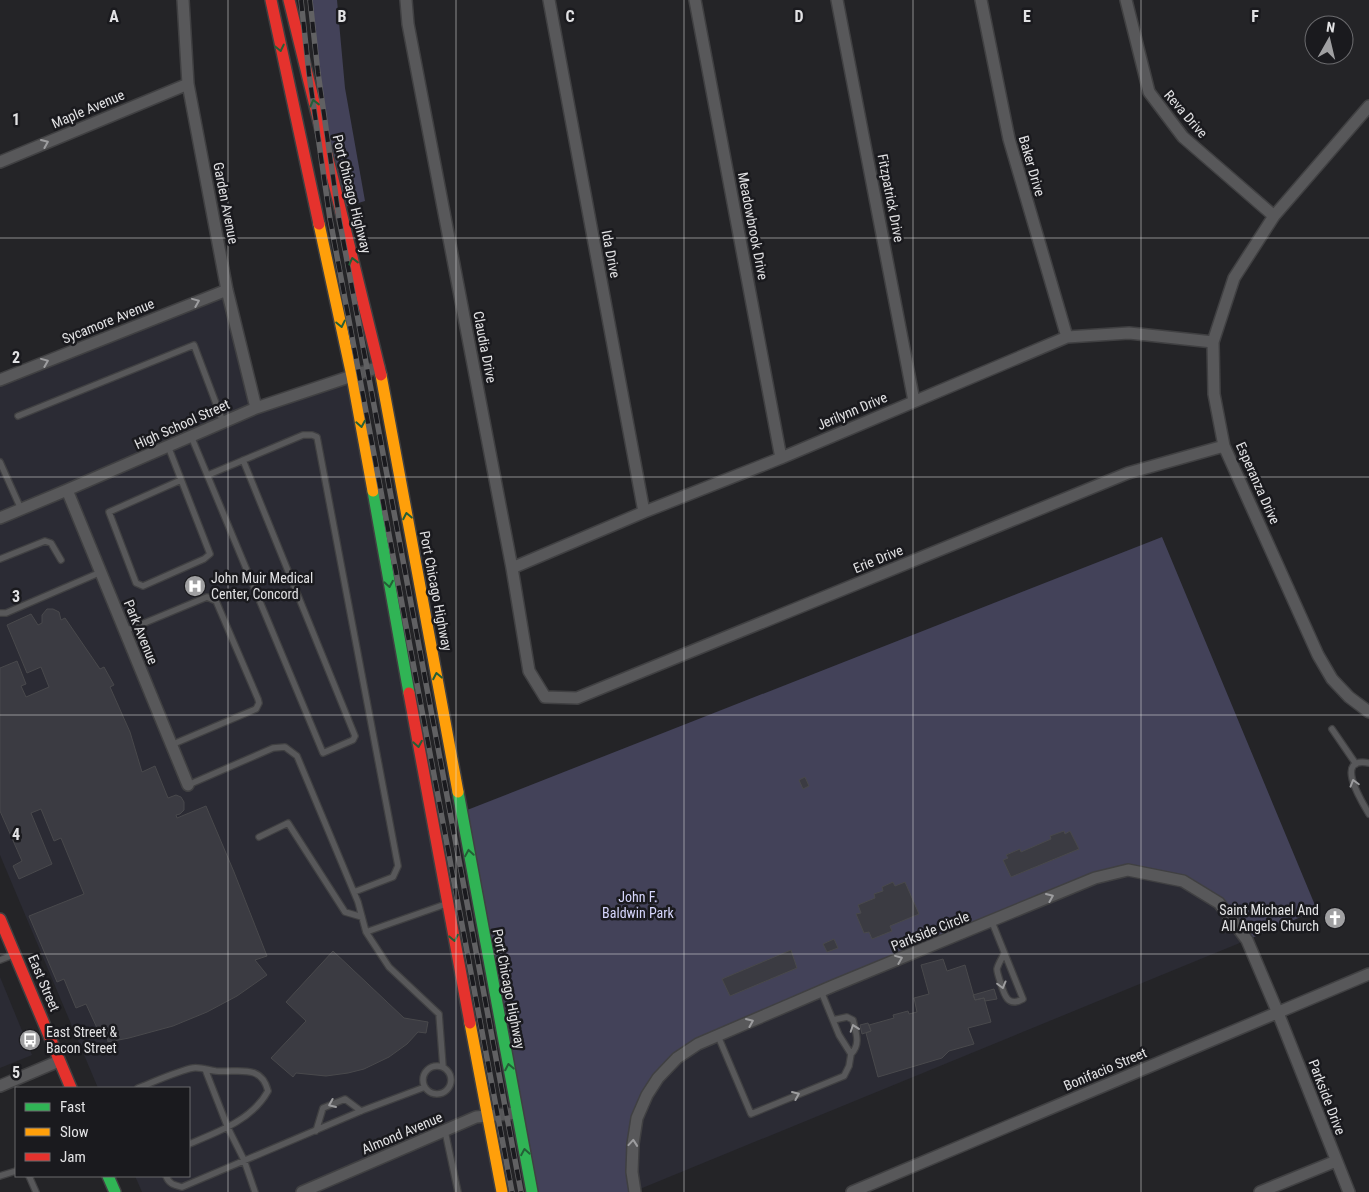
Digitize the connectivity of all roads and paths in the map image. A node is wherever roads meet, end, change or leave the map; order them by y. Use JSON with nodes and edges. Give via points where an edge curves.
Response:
{"nodes":[{"id":1,"x":183,"y":0,"type":"edge"},
{"id":2,"x":271,"y":0,"type":"edge"},
{"id":3,"x":289,"y":0,"type":"edge"},
{"id":4,"x":406,"y":0,"type":"edge"},
{"id":5,"x":549,"y":0,"type":"edge"},
{"id":6,"x":695,"y":0,"type":"edge"},
{"id":7,"x":837,"y":0,"type":"edge"},
{"id":8,"x":980,"y":0,"type":"edge"},
{"id":9,"x":1126,"y":0,"type":"edge"},
{"id":10,"x":188,"y":84,"type":"junction"},
{"id":11,"x":1369,"y":106,"type":"edge"},
{"id":12,"x":0,"y":162,"type":"edge"},
{"id":13,"x":1274,"y":216,"type":"junction"},
{"id":14,"x":227,"y":290,"type":"junction"},
{"id":15,"x":1067,"y":337,"type":"junction"},
{"id":16,"x":1213,"y":342,"type":"junction"},
{"id":17,"x":379,"y":367,"type":"junction"},
{"id":18,"x":352,"y":376,"type":"junction"},
{"id":19,"x":0,"y":380,"type":"edge"},
{"id":20,"x":914,"y":401,"type":"junction"},
{"id":21,"x":256,"y":408,"type":"junction"},
{"id":22,"x":18,"y":416,"type":"dead end"},
{"id":23,"x":223,"y":422,"type":"junction"},
{"id":24,"x":191,"y":436,"type":"junction"},
{"id":25,"x":168,"y":446,"type":"junction"},
{"id":26,"x":1224,"y":446,"type":"junction"},
{"id":27,"x":781,"y":458,"type":"junction"},
{"id":28,"x":243,"y":460,"type":"junction"},
{"id":29,"x":0,"y":462,"type":"edge"},
{"id":30,"x":208,"y":475,"type":"junction"},
{"id":31,"x":181,"y":480,"type":"junction"},
{"id":32,"x":67,"y":490,"type":"junction"},
{"id":33,"x":21,"y":509,"type":"junction"},
{"id":34,"x":644,"y":512,"type":"junction"},
{"id":35,"x":0,"y":518,"type":"edge"},
{"id":36,"x":0,"y":559,"type":"edge"},
{"id":37,"x":61,"y":560,"type":"dead end"},
{"id":38,"x":512,"y":568,"type":"junction"},
{"id":39,"x":101,"y":572,"type":"junction"},
{"id":40,"x":0,"y":613,"type":"edge"},
{"id":41,"x":124,"y":631,"type":"junction"},
{"id":42,"x":545,"y":697,"type":"joint"},
{"id":43,"x":1369,"y":712,"type":"edge"},
{"id":44,"x":1332,"y":729,"type":"dead end"},
{"id":45,"x":172,"y":745,"type":"junction"},
{"id":46,"x":1369,"y":763,"type":"edge"},
{"id":47,"x":1356,"y":764,"type":"junction"},
{"id":48,"x":188,"y":785,"type":"joint"},
{"id":49,"x":1369,"y":814,"type":"edge"},
{"id":50,"x":259,"y":837,"type":"dead end"},
{"id":51,"x":354,"y":892,"type":"junction"},
{"id":52,"x":462,"y":902,"type":"junction"},
{"id":53,"x":362,"y":917,"type":"junction"},
{"id":54,"x":0,"y":918,"type":"edge"},
{"id":55,"x":992,"y":922,"type":"junction"},
{"id":56,"x":366,"y":932,"type":"junction"},
{"id":57,"x":15,"y":954,"type":"junction"},
{"id":58,"x":1004,"y":954,"type":"junction"},
{"id":59,"x":0,"y":960,"type":"edge"},
{"id":60,"x":1369,"y":974,"type":"edge"},
{"id":61,"x":821,"y":992,"type":"junction"},
{"id":62,"x":1278,"y":1012,"type":"junction"},
{"id":63,"x":833,"y":1020,"type":"junction"},
{"id":64,"x":718,"y":1036,"type":"junction"},
{"id":65,"x":851,"y":1054,"type":"junction"},
{"id":66,"x":60,"y":1061,"type":"junction"},
{"id":67,"x":443,"y":1067,"type":"junction"},
{"id":68,"x":205,"y":1069,"type":"junction"},
{"id":69,"x":0,"y":1086,"type":"edge"},
{"id":70,"x":71,"y":1087,"type":"edge"},
{"id":71,"x":141,"y":1087,"type":"edge"},
{"id":72,"x":425,"y":1087,"type":"junction"},
{"id":73,"x":361,"y":1111,"type":"junction"},
{"id":74,"x":518,"y":1113,"type":"junction"},
{"id":75,"x":488,"y":1115,"type":"junction"},
{"id":76,"x":228,"y":1128,"type":"junction"},
{"id":77,"x":316,"y":1131,"type":"junction"},
{"id":78,"x":445,"y":1131,"type":"junction"},
{"id":79,"x":190,"y":1144,"type":"edge"},
{"id":80,"x":244,"y":1160,"type":"junction"},
{"id":81,"x":1336,"y":1161,"type":"junction"},
{"id":82,"x":15,"y":1171,"type":"edge"},
{"id":83,"x":0,"y":1176,"type":"edge"},
{"id":84,"x":29,"y":1177,"type":"edge"},
{"id":85,"x":108,"y":1177,"type":"edge"},
{"id":86,"x":166,"y":1177,"type":"edge"},
{"id":87,"x":36,"y":1192,"type":"edge"},
{"id":88,"x":115,"y":1192,"type":"edge"},
{"id":89,"x":255,"y":1192,"type":"edge"},
{"id":90,"x":302,"y":1192,"type":"edge"},
{"id":91,"x":458,"y":1192,"type":"edge"},
{"id":92,"x":502,"y":1192,"type":"edge"},
{"id":93,"x":532,"y":1192,"type":"edge"},
{"id":94,"x":635,"y":1192,"type":"edge"},
{"id":95,"x":852,"y":1192,"type":"edge"},
{"id":96,"x":1260,"y":1192,"type":"edge"},
{"id":97,"x":1349,"y":1192,"type":"edge"}],
"edges":[{"from":1,"to":10,"type":"street","name":"Garden Avenue"},
{"from":2,"to":18,"type":"main road","name":"Port Chicago Highway","one_way":true},
{"from":17,"to":3,"type":"main road","name":"Port Chicago Highway","one_way":true},
{"from":4,"to":38,"type":"street","name":"Claudia Drive"},
{"from":5,"to":34,"type":"street","name":"Ida Drive"},
{"from":6,"to":27,"type":"street","name":"Meadowbrook Drive"},
{"from":7,"to":20,"type":"street","name":"Fitzpatrick Drive"},
{"from":8,"to":15,"type":"street","name":"Baker Drive","via":[[1009,139]]},
{"from":9,"to":13,"type":"street","name":"Reva Drive","via":[[1149,92],[1183,137]]},
{"from":12,"to":10,"type":"street","name":"Maple Avenue","one_way":true},
{"from":10,"to":14,"type":"street","name":"Garden Avenue"},
{"from":11,"to":13,"type":"street","name":"Esperanza Drive"},
{"from":13,"to":16,"type":"street","name":"Esperanza Drive","via":[[1234,278]]},
{"from":19,"to":14,"type":"street","name":"Sycamore Avenue","one_way":true},
{"from":14,"to":21,"type":"street","name":"Garden Avenue"},
{"from":15,"to":16,"type":"street","name":"Jerilynn Drive","via":[[1129,333]]},
{"from":15,"to":20,"type":"street","name":"Jerilynn Drive"},
{"from":16,"to":26,"type":"street","name":"Esperanza Drive","via":[[1214,394]]},
{"from":17,"to":18,"type":"street","name":"High School Street"},
{"from":52,"to":17,"type":"main road","name":"Port Chicago Highway","one_way":true},
{"from":18,"to":21,"type":"street","name":"High School Street"},
{"from":18,"to":52,"type":"main road","name":"Port Chicago Highway","one_way":true},
{"from":20,"to":27,"type":"street","name":"Jerilynn Drive"},
{"from":21,"to":23,"type":"street","name":"High School Street"},
{"from":22,"to":23,"type":"lane","via":[[194,345]]},
{"from":23,"to":24,"type":"street","name":"High School Street"},
{"from":24,"to":25,"type":"street","name":"High School Street"},
{"from":24,"to":30,"type":"lane"},
{"from":25,"to":31,"type":"lane"},
{"from":25,"to":32,"type":"street","name":"High School Street"},
{"from":26,"to":42,"type":"street","name":"Erie Drive","via":[[1128,474],[577,698]]},
{"from":26,"to":43,"type":"street","name":"Esperanza Drive","via":[[1318,656],[1332,679]]},
{"from":27,"to":34,"type":"street","name":"Jerilynn Drive"},
{"from":28,"to":30,"type":"lane"},
{"from":28,"to":30,"type":"lane","via":[[355,736],[353,740],[323,753]]},
{"from":28,"to":51,"type":"lane","via":[[303,435],[317,438],[398,866],[393,878]]},
{"from":29,"to":33,"type":"lane"},
{"from":31,"to":31,"type":"lane","via":[[210,554],[143,586],[136,583],[109,512]]},
{"from":32,"to":33,"type":"street","name":"High School Street"},
{"from":32,"to":39,"type":"street","name":"Park Avenue"},
{"from":33,"to":35,"type":"street","name":"High School Street"},
{"from":34,"to":38,"type":"street","name":"Jerilynn Drive"},
{"from":36,"to":37,"type":"lane","via":[[45,541],[52,543]]},
{"from":38,"to":42,"type":"street","name":"Claudia Drive","via":[[529,671]]},
{"from":39,"to":40,"type":"lane"},
{"from":39,"to":41,"type":"street","name":"Park Avenue"},
{"from":41,"to":45,"type":"street","name":"Park Avenue"},
{"from":41,"to":45,"type":"lane","via":[[207,596],[216,601],[258,699],[256,709]]},
{"from":44,"to":47,"type":"lane"},
{"from":45,"to":48,"type":"street","name":"Park Avenue"},
{"from":46,"to":47,"type":"lane"},
{"from":49,"to":47,"type":"lane","one_way":true,"via":[[1351,776],[1352,767]]},
{"from":48,"to":51,"type":"lane","via":[[273,748],[285,747],[297,756]]},
{"from":50,"to":53,"type":"lane","via":[[288,823],[345,912]]},
{"from":51,"to":53,"type":"lane"},
{"from":52,"to":56,"type":"lane"},
{"from":74,"to":52,"type":"main road","name":"Port Chicago Highway","one_way":true},
{"from":52,"to":75,"type":"main road","name":"Port Chicago Highway","one_way":true},
{"from":53,"to":56,"type":"lane"},
{"from":54,"to":57,"type":"main road","name":"East Street"},
{"from":55,"to":58,"type":"lane"},
{"from":61,"to":55,"type":"street","name":"Parkside Circle","one_way":true},
{"from":55,"to":62,"type":"street","name":"Parkside Circle","one_way":true,"via":[[1095,878],[1128,870],[1183,880],[1219,903],[1248,940]]},
{"from":56,"to":67,"type":"lane","via":[[389,967],[439,1014]]},
{"from":57,"to":59,"type":"lane"},
{"from":57,"to":66,"type":"main road","name":"East Street"},
{"from":58,"to":58,"type":"lane","one_way":true,"via":[[997,968],[1003,991],[1006,998],[1017,1002],[1023,999]]},
{"from":60,"to":62,"type":"street","name":"Bonifacio Street"},
{"from":61,"to":63,"type":"lane"},
{"from":64,"to":61,"type":"street","name":"Parkside Circle","one_way":true},
{"from":62,"to":81,"type":"street","name":"Parkside Drive"},
{"from":62,"to":95,"type":"street","name":"Bonifacio Street"},
{"from":63,"to":65,"type":"lane"},
{"from":65,"to":63,"type":"lane","one_way":true,"via":[[858,1039],[852,1020]]},
{"from":64,"to":65,"type":"lane","one_way":true,"via":[[751,1114],[844,1076]]},
{"from":94,"to":64,"type":"street","name":"Parkside Circle","one_way":true,"via":[[633,1144],[637,1118],[647,1095],[678,1058],[698,1044]]},
{"from":66,"to":69,"type":"street"},
{"from":66,"to":70,"type":"main road","name":"East Street"},
{"from":67,"to":72,"type":"lane","via":[[434,1066],[426,1071]]},
{"from":67,"to":72,"type":"lane","via":[[452,1078],[449,1088],[438,1094],[429,1092]]},
{"from":68,"to":71,"type":"lane","via":[[192,1068]]},
{"from":68,"to":76,"type":"lane"},
{"from":68,"to":76,"type":"lane","via":[[248,1071],[265,1081],[268,1091],[262,1102]]},
{"from":72,"to":73,"type":"lane"},
{"from":73,"to":77,"type":"lane"},
{"from":73,"to":77,"type":"lane","one_way":true,"via":[[345,1099],[323,1108]]},
{"from":74,"to":75,"type":"street","name":"Almond Avenue"},
{"from":93,"to":74,"type":"main road","name":"Port Chicago Highway","one_way":true},
{"from":75,"to":78,"type":"street","name":"Almond Avenue"},
{"from":75,"to":92,"type":"main road","name":"Port Chicago Highway"},
{"from":76,"to":79,"type":"lane"},
{"from":76,"to":80,"type":"lane"},
{"from":77,"to":80,"type":"lane"},
{"from":78,"to":90,"type":"street","name":"Almond Avenue"},
{"from":78,"to":91,"type":"lane"},
{"from":80,"to":86,"type":"lane","via":[[182,1187],[173,1185]]},
{"from":80,"to":89,"type":"lane"},
{"from":81,"to":96,"type":"street"},
{"from":81,"to":97,"type":"street","name":"Parkside Drive"},
{"from":82,"to":83,"type":"lane"},
{"from":84,"to":87,"type":"lane"},
{"from":85,"to":88,"type":"main road"}]}
